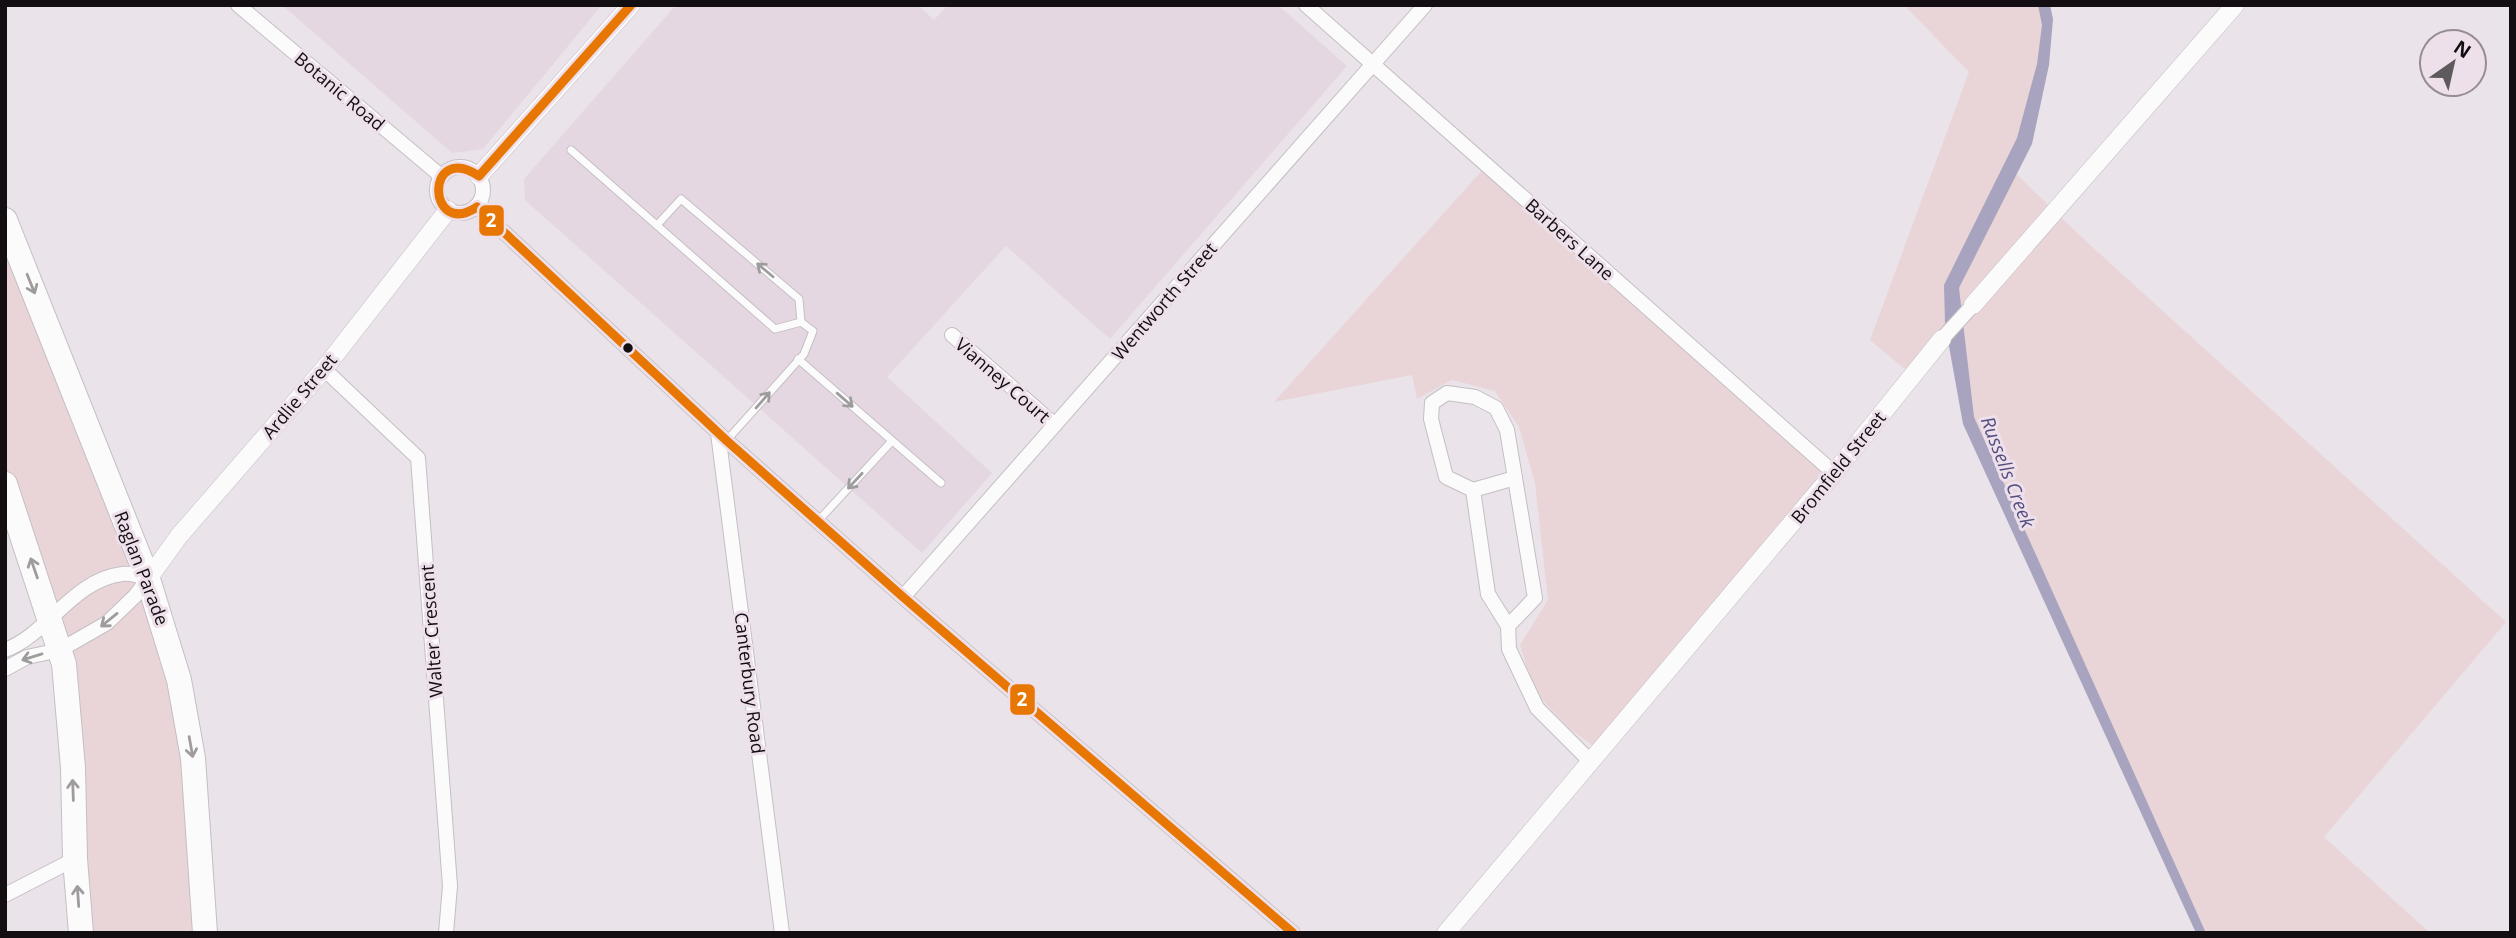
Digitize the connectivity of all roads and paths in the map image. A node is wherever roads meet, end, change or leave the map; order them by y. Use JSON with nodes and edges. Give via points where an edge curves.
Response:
{"nodes":[{"id":1,"x":237,"y":5,"type":"edge"},
{"id":2,"x":631,"y":5,"type":"edge"},
{"id":3,"x":1306,"y":5,"type":"edge"},
{"id":4,"x":1425,"y":5,"type":"edge"},
{"id":5,"x":2235,"y":5,"type":"edge"},
{"id":6,"x":1373,"y":64,"type":"junction"},
{"id":7,"x":571,"y":150,"type":"dead end"},
{"id":8,"x":442,"y":176,"type":"junction"},
{"id":9,"x":479,"y":176,"type":"junction"},
{"id":10,"x":477,"y":207,"type":"junction"},
{"id":11,"x":448,"y":210,"type":"junction"},
{"id":12,"x":5,"y":220,"type":"edge"},
{"id":13,"x":657,"y":225,"type":"junction"},
{"id":14,"x":1973,"y":305,"type":"joint"},
{"id":15,"x":801,"y":322,"type":"junction"},
{"id":16,"x":952,"y":335,"type":"dead end"},
{"id":17,"x":1942,"y":339,"type":"joint"},
{"id":18,"x":798,"y":359,"type":"junction"},
{"id":19,"x":324,"y":369,"type":"junction"},
{"id":20,"x":1055,"y":425,"type":"junction"},
{"id":21,"x":722,"y":437,"type":"junction"},
{"id":22,"x":892,"y":441,"type":"junction"},
{"id":23,"x":1834,"y":473,"type":"junction"},
{"id":24,"x":1515,"y":478,"type":"junction"},
{"id":25,"x":5,"y":484,"type":"edge"},
{"id":26,"x":941,"y":484,"type":"dead end"},
{"id":27,"x":1473,"y":490,"type":"junction"},
{"id":28,"x":818,"y":521,"type":"junction"},
{"id":29,"x":148,"y":579,"type":"junction"},
{"id":30,"x":903,"y":597,"type":"junction"},
{"id":31,"x":50,"y":617,"type":"junction"},
{"id":32,"x":1508,"y":626,"type":"junction"},
{"id":33,"x":5,"y":650,"type":"edge"},
{"id":34,"x":60,"y":650,"type":"junction"},
{"id":35,"x":5,"y":669,"type":"edge"},
{"id":36,"x":1590,"y":761,"type":"junction"},
{"id":37,"x":75,"y":859,"type":"junction"},
{"id":38,"x":5,"y":895,"type":"edge"},
{"id":39,"x":81,"y":933,"type":"edge"},
{"id":40,"x":205,"y":933,"type":"edge"},
{"id":41,"x":446,"y":933,"type":"edge"},
{"id":42,"x":782,"y":933,"type":"edge"},
{"id":43,"x":1293,"y":933,"type":"edge"},
{"id":44,"x":1446,"y":933,"type":"edge"}],
"edges":[{"from":1,"to":8,"type":"street","name":"Botanic Road"},
{"from":2,"to":9,"type":"street"},
{"from":3,"to":6,"type":"street","name":"Barbers Lane"},
{"from":4,"to":6,"type":"street","name":"Wentworth Street"},
{"from":5,"to":14,"type":"street","name":"Bromfield Street"},
{"from":6,"to":20,"type":"street","name":"Wentworth Street"},
{"from":6,"to":23,"type":"street","name":"Barbers Lane"},
{"from":7,"to":13,"type":"lane"},
{"from":8,"to":9,"type":"street","via":[[460,167]]},
{"from":8,"to":11,"type":"street","via":[[438,198]]},
{"from":9,"to":10,"type":"street","via":[[484,195]]},
{"from":10,"to":11,"type":"street","via":[[463,214]]},
{"from":10,"to":21,"type":"street"},
{"from":11,"to":19,"type":"street","name":"Ardlie Street"},
{"from":12,"to":29,"type":"highway","name":"Raglan Parade","one_way":true},
{"from":13,"to":15,"type":"lane","via":[[775,329]]},
{"from":15,"to":13,"type":"lane","one_way":true,"via":[[799,299],[681,199]]},
{"from":14,"to":17,"type":"street","name":"Bromfield Street"},
{"from":15,"to":18,"type":"lane","via":[[813,331]]},
{"from":16,"to":20,"type":"street","name":"Vianney Court"},
{"from":17,"to":23,"type":"street","name":"Bromfield Street"},
{"from":21,"to":18,"type":"lane","one_way":true},
{"from":18,"to":22,"type":"lane","one_way":true},
{"from":19,"to":29,"type":"street","name":"Ardlie Street","via":[[179,536]]},
{"from":19,"to":41,"type":"street","name":"Walter Crescent","via":[[418,458],[450,886]]},
{"from":20,"to":30,"type":"street","name":"Wentworth Street"},
{"from":21,"to":28,"type":"street"},
{"from":21,"to":42,"type":"street","name":"Canterbury Road"},
{"from":22,"to":26,"type":"lane"},
{"from":22,"to":28,"type":"lane","one_way":true},
{"from":23,"to":36,"type":"street","name":"Bromfield Street"},
{"from":24,"to":27,"type":"street"},
{"from":24,"to":27,"type":"street","via":[[1507,430],[1496,408],[1475,397],[1447,393],[1432,403],[1431,419],[1446,477]]},
{"from":24,"to":32,"type":"street","via":[[1535,598]]},
{"from":31,"to":25,"type":"highway","one_way":true},
{"from":27,"to":32,"type":"street","via":[[1488,594]]},
{"from":28,"to":30,"type":"street"},
{"from":29,"to":31,"type":"street","via":[[122,574],[100,581]]},
{"from":29,"to":34,"type":"street","one_way":true,"via":[[107,623]]},
{"from":29,"to":40,"type":"highway","name":"Raglan Parade","one_way":true,"via":[[179,680],[193,758]]},
{"from":30,"to":43,"type":"street"},
{"from":31,"to":33,"type":"street","via":[[22,644]]},
{"from":31,"to":34,"type":"highway"},
{"from":32,"to":36,"type":"street","via":[[1509,649],[1537,708]]},
{"from":34,"to":35,"type":"street","one_way":true,"via":[[27,657]]},
{"from":37,"to":34,"type":"highway","one_way":true,"via":[[72,752]]},
{"from":36,"to":44,"type":"street","name":"Bromfield Street"},
{"from":37,"to":38,"type":"street"},
{"from":39,"to":37,"type":"highway","one_way":true}]}
